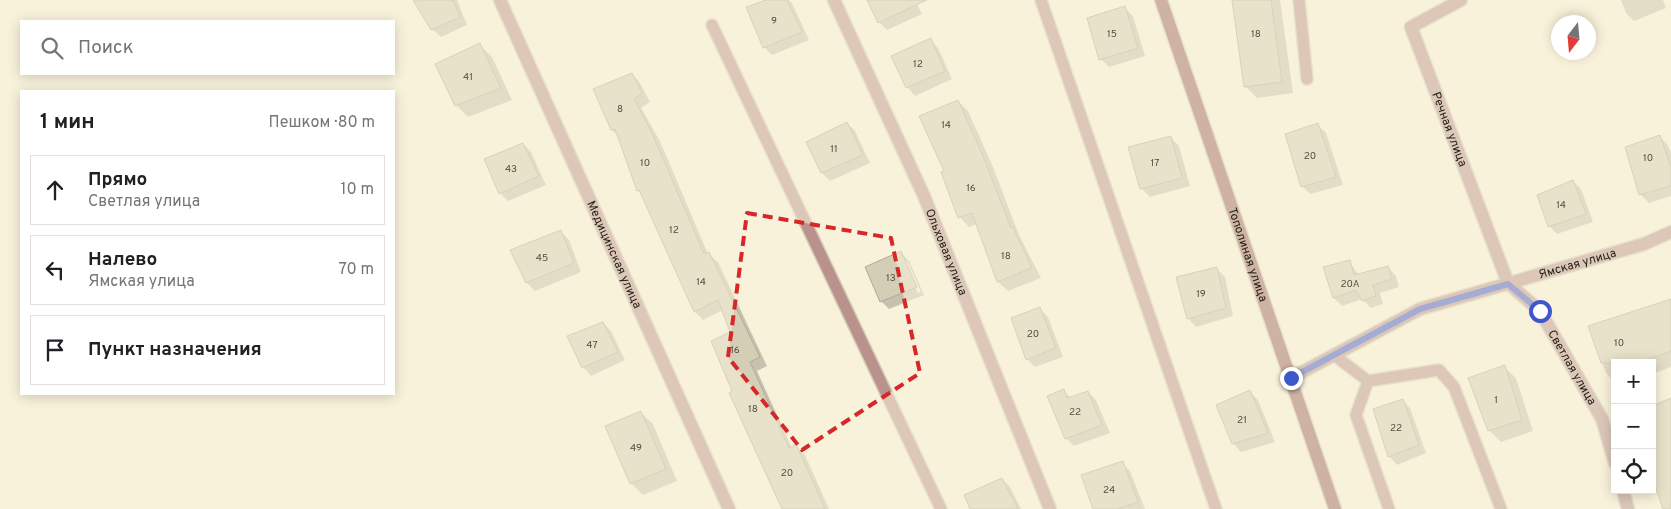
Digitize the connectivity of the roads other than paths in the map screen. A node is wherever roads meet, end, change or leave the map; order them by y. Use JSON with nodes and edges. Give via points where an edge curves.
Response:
{"nodes":[{"id":1,"x":500,"y":0,"type":"edge"},
{"id":2,"x":834,"y":0,"type":"edge"},
{"id":3,"x":1041,"y":0,"type":"edge"},
{"id":4,"x":1161,"y":0,"type":"edge"},
{"id":5,"x":1299,"y":0,"type":"edge"},
{"id":6,"x":1461,"y":0,"type":"edge"},
{"id":7,"x":712,"y":26,"type":"dead end"},
{"id":8,"x":1307,"y":80,"type":"dead end"},
{"id":9,"x":1671,"y":232,"type":"edge"},
{"id":10,"x":1508,"y":284,"type":"junction"},
{"id":11,"x":1334,"y":355,"type":"junction"},
{"id":12,"x":1291,"y":378,"type":"junction"},
{"id":13,"x":1368,"y":381,"type":"junction"},
{"id":14,"x":1611,"y":449,"type":"edge"},
{"id":15,"x":1624,"y":494,"type":"edge"},
{"id":16,"x":729,"y":509,"type":"edge"},
{"id":17,"x":941,"y":509,"type":"edge"},
{"id":18,"x":1050,"y":509,"type":"edge"},
{"id":19,"x":1216,"y":509,"type":"edge"},
{"id":20,"x":1335,"y":509,"type":"edge"},
{"id":21,"x":1389,"y":509,"type":"edge"},
{"id":22,"x":1501,"y":509,"type":"edge"},
{"id":23,"x":1628,"y":509,"type":"edge"}],
"edges":[{"from":1,"to":16,"type":"street","name":"Медицинская улица"},
{"from":2,"to":18,"type":"street","name":"Ольховая улица","via":[[924,196]]},
{"from":3,"to":19,"type":"lane"},
{"from":4,"to":12,"type":"street","name":"Тополиная улица"},
{"from":5,"to":8,"type":"lane"},
{"from":6,"to":10,"type":"street","name":"Речная улица","via":[[1411,28]]},
{"from":7,"to":17,"type":"lane"},
{"from":9,"to":10,"type":"street","name":"Ямская улица","via":[[1644,244]]},
{"from":10,"to":11,"type":"street","name":"Ямская улица","via":[[1420,309]]},
{"from":10,"to":14,"type":"street","name":"Светлая улица","via":[[1540,311],[1602,419]]},
{"from":11,"to":12,"type":"street","name":"Ямская улица"},
{"from":11,"to":13,"type":"lane"},
{"from":12,"to":20,"type":"street","name":"Тополиная улица"},
{"from":13,"to":21,"type":"lane","via":[[1356,415]]},
{"from":13,"to":22,"type":"lane","via":[[1439,370],[1454,387]]},
{"from":15,"to":23,"type":"street"}]}
